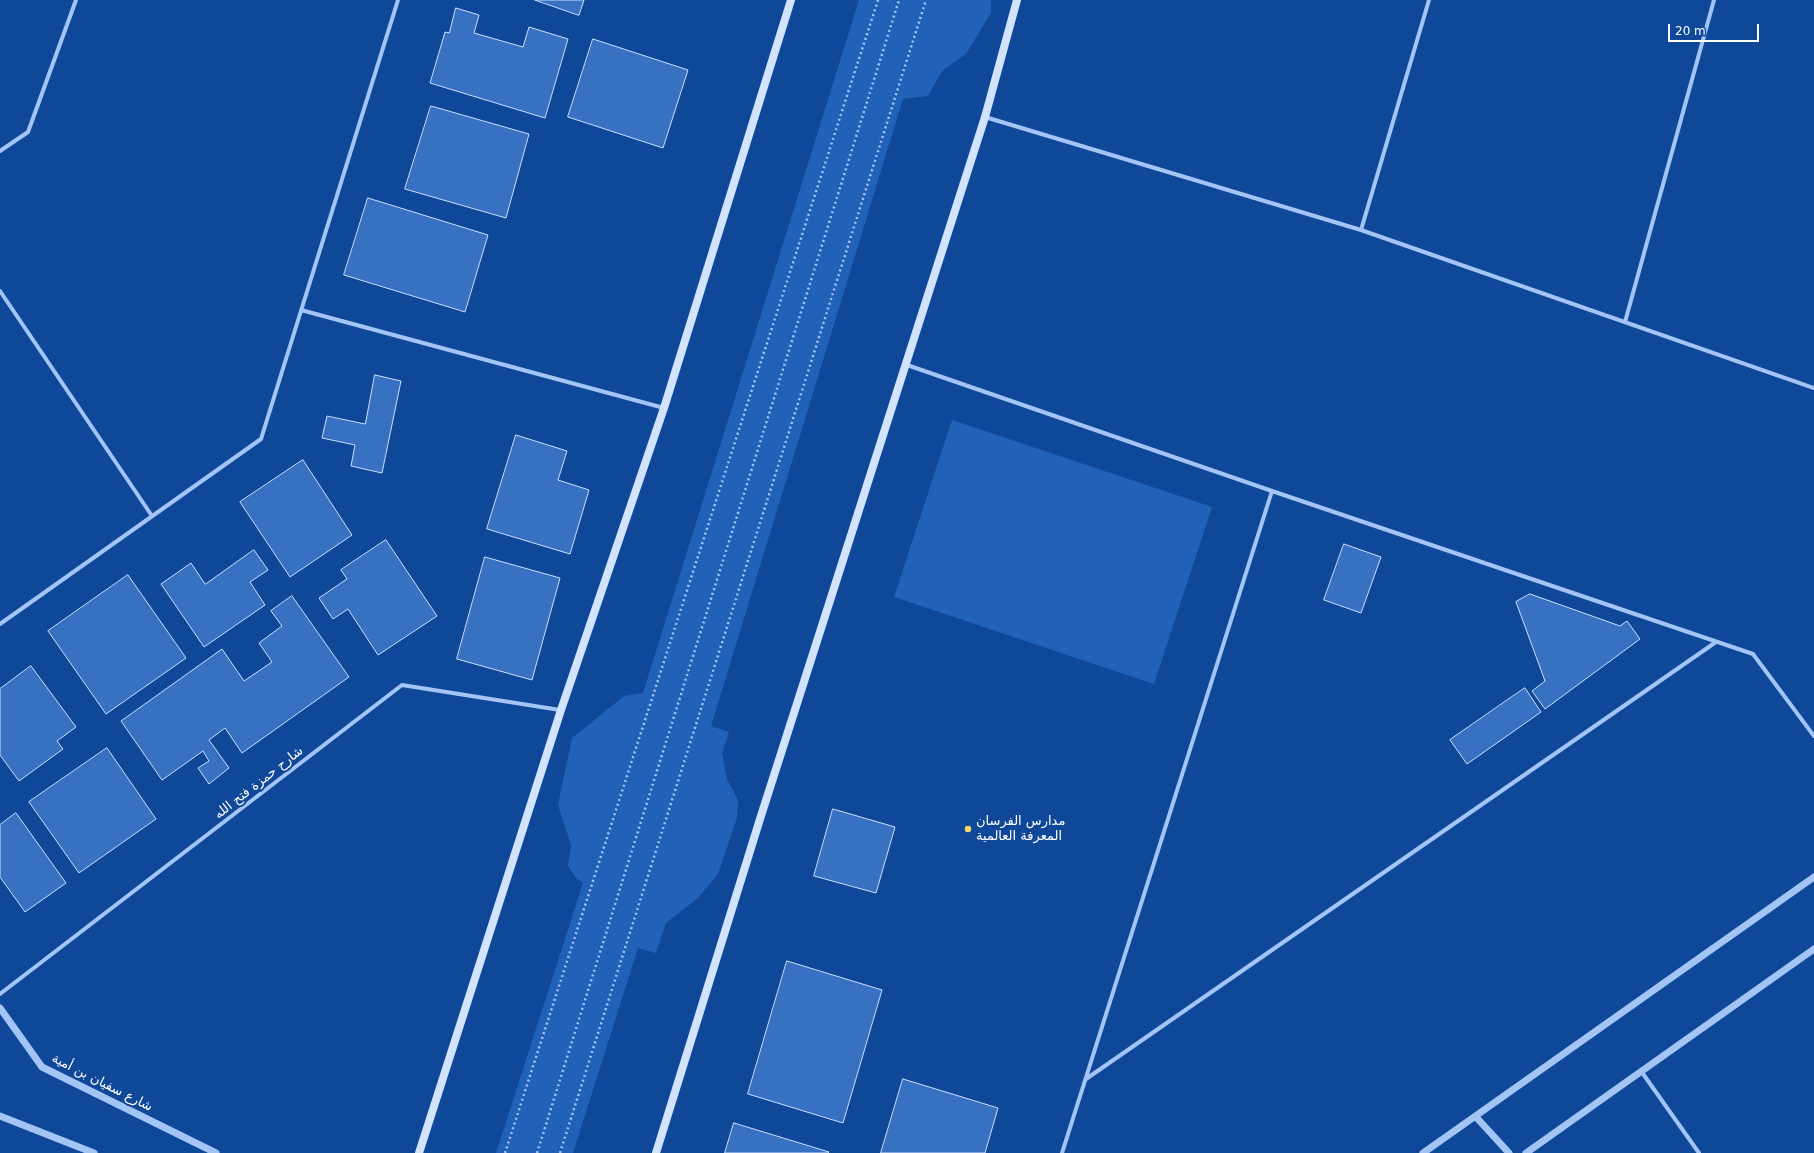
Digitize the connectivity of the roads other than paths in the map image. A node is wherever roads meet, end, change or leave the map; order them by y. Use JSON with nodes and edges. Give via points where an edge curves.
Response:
{"nodes":[{"id":1,"x":76,"y":0,"type":"edge"},
{"id":2,"x":398,"y":0,"type":"edge"},
{"id":3,"x":791,"y":0,"type":"edge"},
{"id":4,"x":1017,"y":0,"type":"edge"},
{"id":5,"x":1429,"y":0,"type":"edge"},
{"id":6,"x":1714,"y":0,"type":"edge"},
{"id":7,"x":985,"y":117,"type":"junction"},
{"id":8,"x":0,"y":152,"type":"edge"},
{"id":9,"x":1361,"y":230,"type":"junction"},
{"id":10,"x":0,"y":291,"type":"edge"},
{"id":11,"x":301,"y":310,"type":"junction"},
{"id":12,"x":1625,"y":322,"type":"junction"},
{"id":13,"x":907,"y":365,"type":"junction"},
{"id":14,"x":1814,"y":388,"type":"edge"},
{"id":15,"x":664,"y":408,"type":"junction"},
{"id":16,"x":1272,"y":492,"type":"junction"},
{"id":17,"x":152,"y":516,"type":"junction"},
{"id":18,"x":0,"y":624,"type":"edge"},
{"id":19,"x":1716,"y":642,"type":"junction"},
{"id":20,"x":561,"y":710,"type":"junction"},
{"id":21,"x":1814,"y":736,"type":"edge"},
{"id":22,"x":1814,"y":877,"type":"edge"},
{"id":23,"x":1814,"y":949,"type":"edge"},
{"id":24,"x":0,"y":994,"type":"edge"},
{"id":25,"x":0,"y":1008,"type":"edge"},
{"id":26,"x":1642,"y":1071,"type":"junction"},
{"id":27,"x":1086,"y":1079,"type":"junction"},
{"id":28,"x":0,"y":1116,"type":"edge"},
{"id":29,"x":1476,"y":1117,"type":"junction"},
{"id":30,"x":94,"y":1153,"type":"edge"},
{"id":31,"x":216,"y":1153,"type":"edge"},
{"id":32,"x":419,"y":1153,"type":"edge"},
{"id":33,"x":656,"y":1153,"type":"edge"},
{"id":34,"x":1062,"y":1153,"type":"edge"},
{"id":35,"x":1423,"y":1153,"type":"edge"},
{"id":36,"x":1508,"y":1153,"type":"edge"},
{"id":37,"x":1526,"y":1153,"type":"edge"},
{"id":38,"x":1699,"y":1153,"type":"edge"}],
"edges":[{"from":1,"to":8,"type":"street","via":[[28,132]]},
{"from":2,"to":11,"type":"street"},
{"from":3,"to":15,"type":"main road"},
{"from":4,"to":7,"type":"main road"},
{"from":5,"to":9,"type":"street"},
{"from":6,"to":12,"type":"street"},
{"from":7,"to":9,"type":"street"},
{"from":7,"to":13,"type":"main road"},
{"from":9,"to":12,"type":"street"},
{"from":10,"to":17,"type":"street"},
{"from":11,"to":15,"type":"street"},
{"from":11,"to":17,"type":"street","via":[[261,439]]},
{"from":12,"to":14,"type":"street"},
{"from":13,"to":16,"type":"street"},
{"from":13,"to":33,"type":"main road","via":[[760,819]]},
{"from":15,"to":20,"type":"main road"},
{"from":16,"to":19,"type":"street"},
{"from":16,"to":27,"type":"street"},
{"from":17,"to":18,"type":"street"},
{"from":19,"to":21,"type":"street","via":[[1753,654]]},
{"from":19,"to":27,"type":"street"},
{"from":20,"to":24,"type":"street","name":"شارح حمزة فتح الله","via":[[402,685]]},
{"from":20,"to":32,"type":"main road"},
{"from":22,"to":29,"type":"street"},
{"from":23,"to":26,"type":"street"},
{"from":25,"to":31,"type":"street","name":"شارع سفيان بن أمية","via":[[42,1066]]},
{"from":26,"to":37,"type":"street"},
{"from":26,"to":38,"type":"street"},
{"from":27,"to":34,"type":"street"},
{"from":28,"to":30,"type":"street"},
{"from":29,"to":35,"type":"street"},
{"from":29,"to":36,"type":"street"}]}
